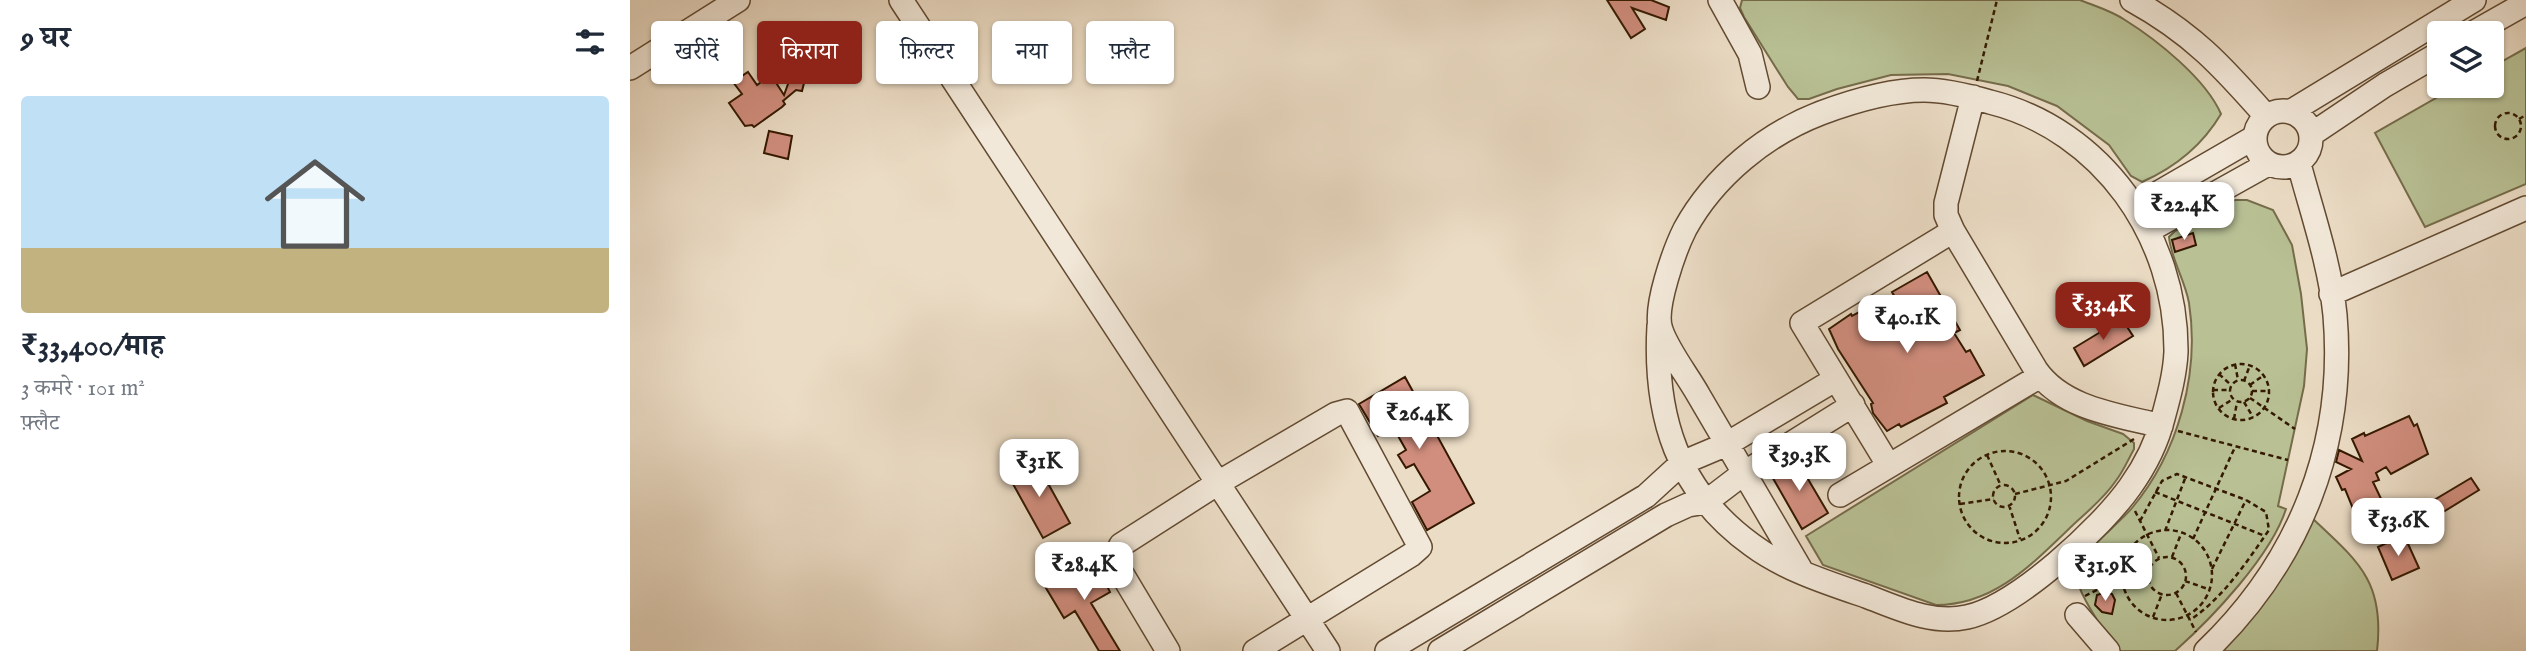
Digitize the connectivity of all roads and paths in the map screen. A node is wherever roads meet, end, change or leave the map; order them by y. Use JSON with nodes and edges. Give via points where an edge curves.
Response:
{"nodes":[{"id":1,"x":738,"y":0,"type":"edge"},
{"id":2,"x":901,"y":0,"type":"edge"},
{"id":3,"x":1720,"y":0,"type":"edge"},
{"id":4,"x":1997,"y":0,"type":"edge"},
{"id":5,"x":2133,"y":0,"type":"edge"},
{"id":6,"x":2474,"y":0,"type":"edge"},
{"id":7,"x":2526,"y":2,"type":"edge"},
{"id":8,"x":2494,"y":21,"type":"edge"},
{"id":9,"x":2427,"y":61,"type":"edge"},
{"id":10,"x":630,"y":68,"type":"edge"},
{"id":11,"x":1758,"y":87,"type":"dead end"},
{"id":12,"x":1973,"y":97,"type":"junction"},
{"id":13,"x":2290,"y":112,"type":"junction"},
{"id":14,"x":2526,"y":115,"type":"edge"},
{"id":15,"x":2266,"y":116,"type":"junction"},
{"id":16,"x":2519,"y":119,"type":"junction"},
{"id":17,"x":2312,"y":134,"type":"junction"},
{"id":18,"x":2255,"y":137,"type":"junction"},
{"id":19,"x":2268,"y":164,"type":"junction"},
{"id":20,"x":2299,"y":164,"type":"junction"},
{"id":21,"x":2134,"y":207,"type":"junction"},
{"id":22,"x":2526,"y":208,"type":"edge"},
{"id":23,"x":1953,"y":231,"type":"junction"},
{"id":24,"x":2148,"y":231,"type":"junction"},
{"id":25,"x":2331,"y":294,"type":"junction"},
{"id":26,"x":1659,"y":326,"type":"junction"},
{"id":27,"x":2235,"y":364,"type":"junction"},
{"id":28,"x":2250,"y":365,"type":"junction"},
{"id":29,"x":2219,"y":374,"type":"junction"},
{"id":30,"x":2264,"y":374,"type":"junction"},
{"id":31,"x":2040,"y":376,"type":"junction"},
{"id":32,"x":1836,"y":379,"type":"junction"},
{"id":33,"x":2238,"y":380,"type":"junction"},
{"id":34,"x":2244,"y":381,"type":"junction"},
{"id":35,"x":2231,"y":385,"type":"junction"},
{"id":36,"x":2250,"y":385,"type":"junction"},
{"id":37,"x":2213,"y":390,"type":"junction"},
{"id":38,"x":2230,"y":390,"type":"junction"},
{"id":39,"x":2252,"y":391,"type":"junction"},
{"id":40,"x":2270,"y":391,"type":"junction"},
{"id":41,"x":2250,"y":398,"type":"junction"},
{"id":42,"x":2233,"y":399,"type":"junction"},
{"id":43,"x":2237,"y":402,"type":"junction"},
{"id":44,"x":2244,"y":402,"type":"junction"},
{"id":45,"x":1853,"y":405,"type":"junction"},
{"id":46,"x":2219,"y":408,"type":"junction"},
{"id":47,"x":2265,"y":408,"type":"junction"},
{"id":48,"x":2253,"y":417,"type":"junction"},
{"id":49,"x":2234,"y":419,"type":"junction"},
{"id":50,"x":2158,"y":426,"type":"junction"},
{"id":51,"x":2295,"y":429,"type":"dead end"},
{"id":52,"x":1727,"y":444,"type":"junction"},
{"id":53,"x":2235,"y":446,"type":"junction"},
{"id":54,"x":1987,"y":455,"type":"junction"},
{"id":55,"x":2288,"y":460,"type":"dead end"},
{"id":56,"x":1682,"y":463,"type":"junction"},
{"id":57,"x":1889,"y":466,"type":"junction"},
{"id":58,"x":1744,"y":473,"type":"junction"},
{"id":59,"x":2186,"y":476,"type":"junction"},
{"id":60,"x":1218,"y":483,"type":"junction"},
{"id":61,"x":2000,"y":486,"type":"junction"},
{"id":62,"x":2049,"y":486,"type":"junction"},
{"id":63,"x":2216,"y":488,"type":"junction"},
{"id":64,"x":2126,"y":492,"type":"junction"},
{"id":65,"x":2154,"y":492,"type":"junction"},
{"id":66,"x":2015,"y":494,"type":"junction"},
{"id":67,"x":1840,"y":495,"type":"dead end"},
{"id":68,"x":1994,"y":499,"type":"junction"},
{"id":69,"x":2177,"y":500,"type":"junction"},
{"id":70,"x":2246,"y":500,"type":"junction"},
{"id":71,"x":1706,"y":502,"type":"junction"},
{"id":72,"x":1960,"y":504,"type":"junction"},
{"id":73,"x":2009,"y":505,"type":"junction"},
{"id":74,"x":2205,"y":512,"type":"junction"},
{"id":75,"x":2140,"y":521,"type":"junction"},
{"id":76,"x":2234,"y":524,"type":"junction"},
{"id":77,"x":2165,"y":531,"type":"junction"},
{"id":78,"x":2181,"y":533,"type":"junction"},
{"id":79,"x":2147,"y":535,"type":"junction"},
{"id":80,"x":2265,"y":536,"type":"junction"},
{"id":81,"x":2193,"y":539,"type":"junction"},
{"id":82,"x":2021,"y":540,"type":"junction"},
{"id":83,"x":2172,"y":557,"type":"junction"},
{"id":84,"x":2159,"y":559,"type":"junction"},
{"id":85,"x":2124,"y":564,"type":"junction"},
{"id":86,"x":2149,"y":569,"type":"junction"},
{"id":87,"x":1801,"y":570,"type":"junction"},
{"id":88,"x":2211,"y":571,"type":"junction"},
{"id":89,"x":2123,"y":577,"type":"junction"},
{"id":90,"x":2185,"y":581,"type":"junction"},
{"id":91,"x":2209,"y":590,"type":"junction"},
{"id":92,"x":2176,"y":593,"type":"junction"},
{"id":93,"x":2162,"y":594,"type":"junction"},
{"id":94,"x":2081,"y":606,"type":"joint"},
{"id":95,"x":2187,"y":615,"type":"junction"},
{"id":96,"x":1306,"y":618,"type":"junction"},
{"id":97,"x":2153,"y":618,"type":"junction"},
{"id":98,"x":2190,"y":620,"type":"junction"},
{"id":99,"x":2201,"y":642,"type":"edge"},
{"id":100,"x":1168,"y":651,"type":"edge"},
{"id":101,"x":1255,"y":651,"type":"edge"},
{"id":102,"x":1328,"y":651,"type":"edge"},
{"id":103,"x":1387,"y":651,"type":"edge"},
{"id":104,"x":1440,"y":651,"type":"edge"},
{"id":105,"x":2108,"y":651,"type":"edge"}],
"edges":[{"from":1,"to":10,"type":"lane"},
{"from":2,"to":60,"type":"lane"},
{"from":3,"to":11,"type":"lane","via":[[1750,54]]},
{"from":4,"to":12,"type":"path"},
{"from":5,"to":15,"type":"lane","via":[[2168,20],[2219,61]]},
{"from":6,"to":13,"type":"lane"},
{"from":7,"to":8,"type":"lane"},
{"from":9,"to":17,"type":"lane"},
{"from":12,"to":21,"type":"lane","via":[[2040,118],[2069,136],[2095,159]]},
{"from":12,"to":23,"type":"lane","via":[[1946,203]]},
{"from":12,"to":26,"type":"lane","via":[[1924,90],[1878,96],[1813,116],[1766,140],[1691,219],[1668,269]]},
{"from":13,"to":15,"type":"lane"},
{"from":13,"to":17,"type":"lane","via":[[2300,116]]},
{"from":14,"to":16,"type":"path"},
{"from":15,"to":18,"type":"lane"},
{"from":16,"to":16,"type":"path","via":[[2516,135],[2508,139],[2497,133],[2495,125],[2501,115],[2509,113]]},
{"from":17,"to":20,"type":"lane","via":[[2310,150]]},
{"from":18,"to":19,"type":"lane","via":[[2258,154]]},
{"from":18,"to":21,"type":"lane"},
{"from":19,"to":20,"type":"lane","via":[[2281,168]]},
{"from":19,"to":24,"type":"lane"},
{"from":20,"to":25,"type":"lane"},
{"from":21,"to":24,"type":"lane"},
{"from":22,"to":25,"type":"lane"},
{"from":23,"to":31,"type":"lane"},
{"from":23,"to":32,"type":"lane","via":[[1802,323]]},
{"from":24,"to":50,"type":"lane","via":[[2174,315],[2172,386]]},
{"from":25,"to":99,"type":"lane","via":[[2336,381],[2321,472],[2299,529],[2261,589],[2233,625]]},
{"from":26,"to":52,"type":"lane"},
{"from":26,"to":56,"type":"lane","via":[[1660,397]]},
{"from":27,"to":28,"type":"path"},
{"from":27,"to":29,"type":"path"},
{"from":27,"to":33,"type":"path"},
{"from":28,"to":30,"type":"path"},
{"from":28,"to":34,"type":"path"},
{"from":29,"to":35,"type":"path"},
{"from":29,"to":37,"type":"path"},
{"from":30,"to":36,"type":"path"},
{"from":30,"to":40,"type":"path"},
{"from":31,"to":50,"type":"lane","via":[[2063,396]]},
{"from":31,"to":57,"type":"lane"},
{"from":32,"to":45,"type":"lane"},
{"from":32,"to":52,"type":"lane"},
{"from":33,"to":34,"type":"path"},
{"from":33,"to":35,"type":"path"},
{"from":34,"to":36,"type":"path"},
{"from":35,"to":38,"type":"path"},
{"from":36,"to":39,"type":"path"},
{"from":37,"to":38,"type":"path"},
{"from":37,"to":46,"type":"path"},
{"from":38,"to":42,"type":"path"},
{"from":39,"to":40,"type":"path"},
{"from":39,"to":41,"type":"path"},
{"from":40,"to":47,"type":"path"},
{"from":41,"to":44,"type":"path"},
{"from":41,"to":47,"type":"path"},
{"from":42,"to":43,"type":"path"},
{"from":42,"to":46,"type":"path"},
{"from":43,"to":44,"type":"path"},
{"from":43,"to":49,"type":"path"},
{"from":44,"to":48,"type":"path"},
{"from":45,"to":57,"type":"lane"},
{"from":45,"to":58,"type":"lane"},
{"from":46,"to":49,"type":"path"},
{"from":47,"to":48,"type":"path"},
{"from":47,"to":51,"type":"path"},
{"from":48,"to":49,"type":"path"},
{"from":50,"to":53,"type":"path"},
{"from":50,"to":62,"type":"path","via":[[2084,472]]},
{"from":50,"to":64,"type":"lane","via":[[2146,461]]},
{"from":52,"to":56,"type":"lane"},
{"from":52,"to":58,"type":"lane"},
{"from":53,"to":55,"type":"path"},
{"from":53,"to":63,"type":"path"},
{"from":54,"to":61,"type":"path"},
{"from":54,"to":62,"type":"path","via":[[2020,454],[2043,472]]},
{"from":54,"to":72,"type":"path","via":[[1967,470],[1960,484]]},
{"from":56,"to":71,"type":"lane"},
{"from":56,"to":103,"type":"lane","via":[[1646,496]]},
{"from":57,"to":67,"type":"lane"},
{"from":58,"to":71,"type":"lane"},
{"from":58,"to":87,"type":"lane"},
{"from":59,"to":63,"type":"path"},
{"from":59,"to":65,"type":"path","via":[[2170,476]]},
{"from":59,"to":69,"type":"path"},
{"from":60,"to":96,"type":"lane"},
{"from":60,"to":96,"type":"lane","via":[[1347,411],[1420,547]]},
{"from":60,"to":100,"type":"lane","via":[[1131,536],[1115,556]]},
{"from":61,"to":66,"type":"path","via":[[2008,486]]},
{"from":61,"to":68,"type":"path"},
{"from":62,"to":66,"type":"path"},
{"from":62,"to":82,"type":"path","via":[[2046,517]]},
{"from":63,"to":70,"type":"path"},
{"from":63,"to":74,"type":"path"},
{"from":64,"to":75,"type":"path"},
{"from":64,"to":87,"type":"lane","via":[[2056,563],[2015,594],[1967,617],[1940,620],[1919,616]]},
{"from":65,"to":69,"type":"path"},
{"from":65,"to":75,"type":"path"},
{"from":66,"to":73,"type":"path"},
{"from":68,"to":72,"type":"path"},
{"from":68,"to":73,"type":"path","via":[[1999,505]]},
{"from":69,"to":74,"type":"path"},
{"from":69,"to":77,"type":"path"},
{"from":70,"to":76,"type":"path"},
{"from":70,"to":80,"type":"path","via":[[2266,512],[2270,522]]},
{"from":71,"to":87,"type":"lane","via":[[1754,547]]},
{"from":71,"to":104,"type":"lane","via":[[1666,515]]},
{"from":72,"to":82,"type":"path","via":[[1969,527],[1981,537],[1996,542]]},
{"from":73,"to":82,"type":"path"},
{"from":74,"to":76,"type":"path"},
{"from":74,"to":81,"type":"path"},
{"from":75,"to":79,"type":"path"},
{"from":76,"to":80,"type":"path"},
{"from":76,"to":88,"type":"path"},
{"from":77,"to":78,"type":"path"},
{"from":77,"to":79,"type":"path"},
{"from":78,"to":81,"type":"path"},
{"from":78,"to":83,"type":"path"},
{"from":79,"to":84,"type":"path"},
{"from":79,"to":85,"type":"path","via":[[2135,544]]},
{"from":80,"to":98,"type":"path","via":[[2220,595]]},
{"from":81,"to":88,"type":"path","via":[[2204,550]]},
{"from":83,"to":84,"type":"path"},
{"from":83,"to":90,"type":"path","via":[[2183,564]]},
{"from":84,"to":86,"type":"path"},
{"from":85,"to":86,"type":"path"},
{"from":85,"to":89,"type":"path"},
{"from":86,"to":93,"type":"path","via":[[2150,584]]},
{"from":88,"to":91,"type":"path"},
{"from":89,"to":94,"type":"path"},
{"from":89,"to":97,"type":"path","via":[[2130,601]]},
{"from":90,"to":91,"type":"path"},
{"from":90,"to":92,"type":"path"},
{"from":91,"to":95,"type":"path","via":[[2197,609]]},
{"from":92,"to":93,"type":"path"},
{"from":92,"to":95,"type":"path"},
{"from":93,"to":97,"type":"path"},
{"from":94,"to":105,"type":"lane"},
{"from":95,"to":97,"type":"path","via":[[2169,621]]},
{"from":95,"to":98,"type":"path"},
{"from":96,"to":101,"type":"lane"},
{"from":96,"to":102,"type":"lane"},
{"from":98,"to":99,"type":"path"}]}
